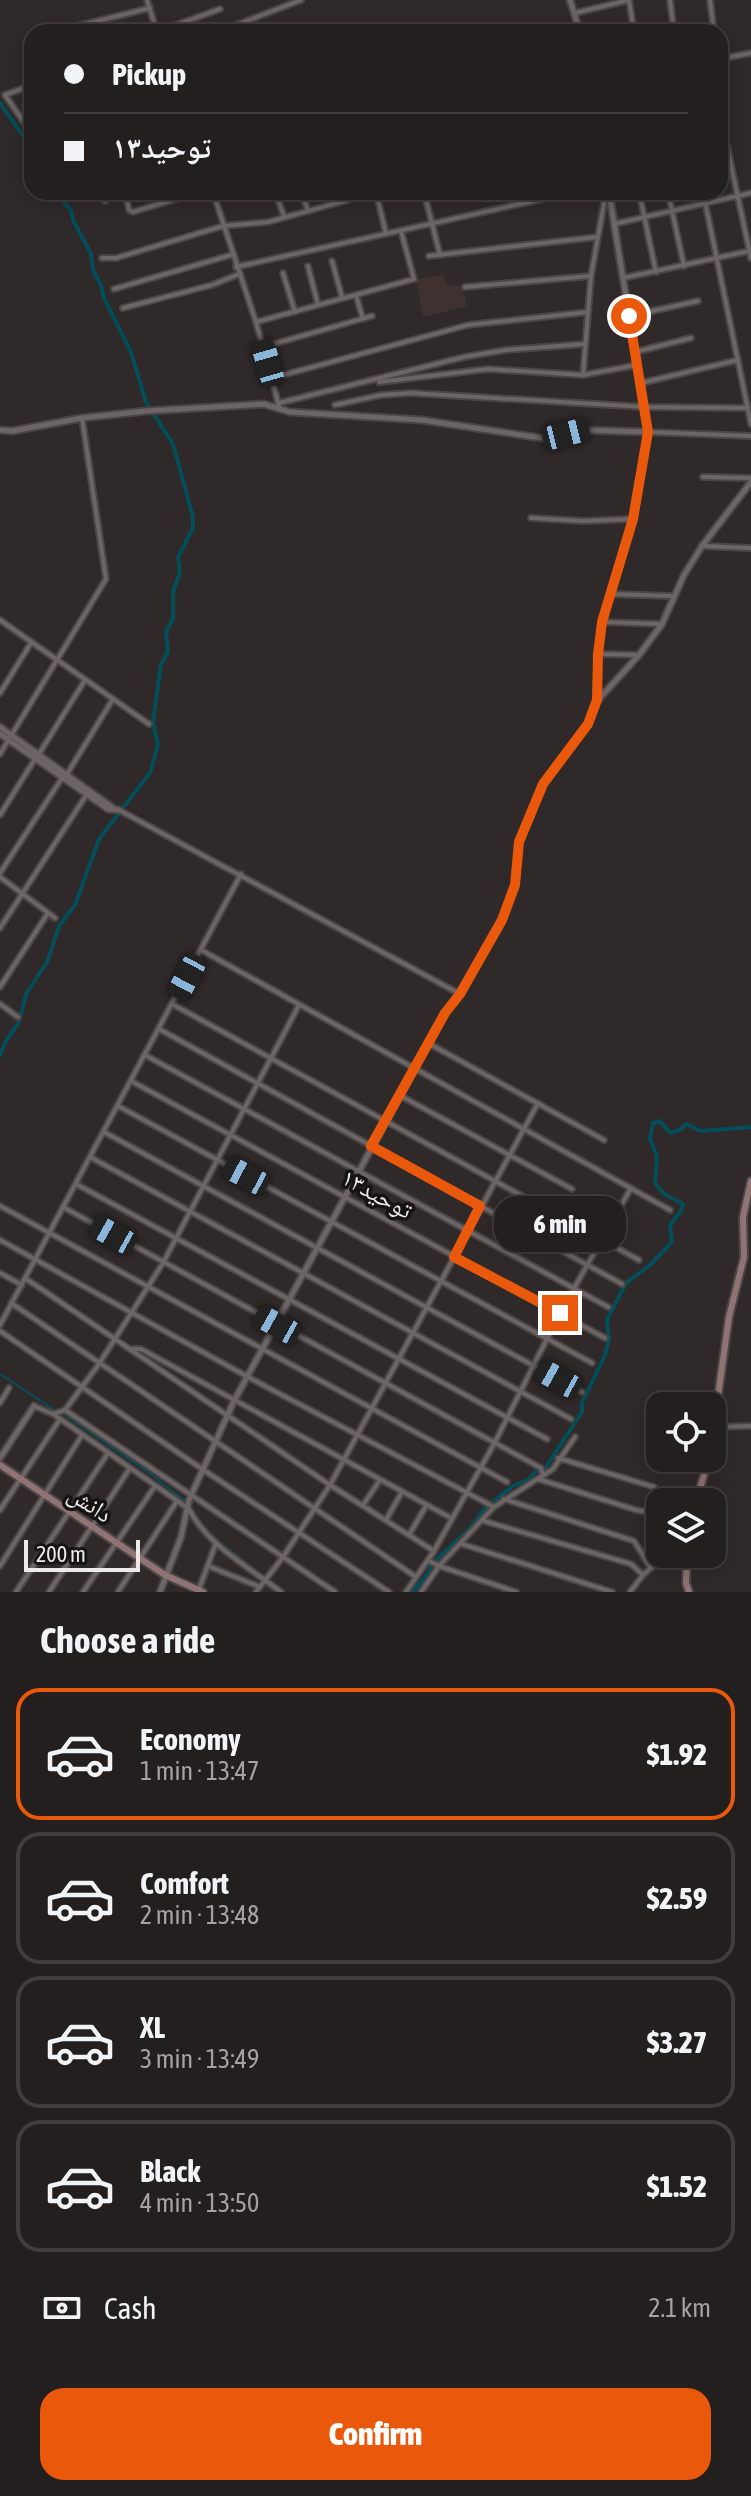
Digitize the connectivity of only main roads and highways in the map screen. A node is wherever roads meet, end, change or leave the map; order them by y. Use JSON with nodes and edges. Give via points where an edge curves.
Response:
{"nodes":[{"id":1,"x":751,"y":1181,"type":"edge"},
{"id":2,"x":719,"y":1392,"type":"edge"},
{"id":3,"x":0,"y":1465,"type":"edge"},
{"id":4,"x":687,"y":1568,"type":"edge"},
{"id":5,"x":200,"y":1591,"type":"edge"},
{"id":6,"x":689,"y":1592,"type":"edge"}],
"edges":[{"from":1,"to":2,"type":"main road","via":[[743,1217],[744,1257]]},
{"from":3,"to":5,"type":"main road","name":"دانش","via":[[165,1575]]},
{"from":4,"to":6,"type":"main road"}]}
